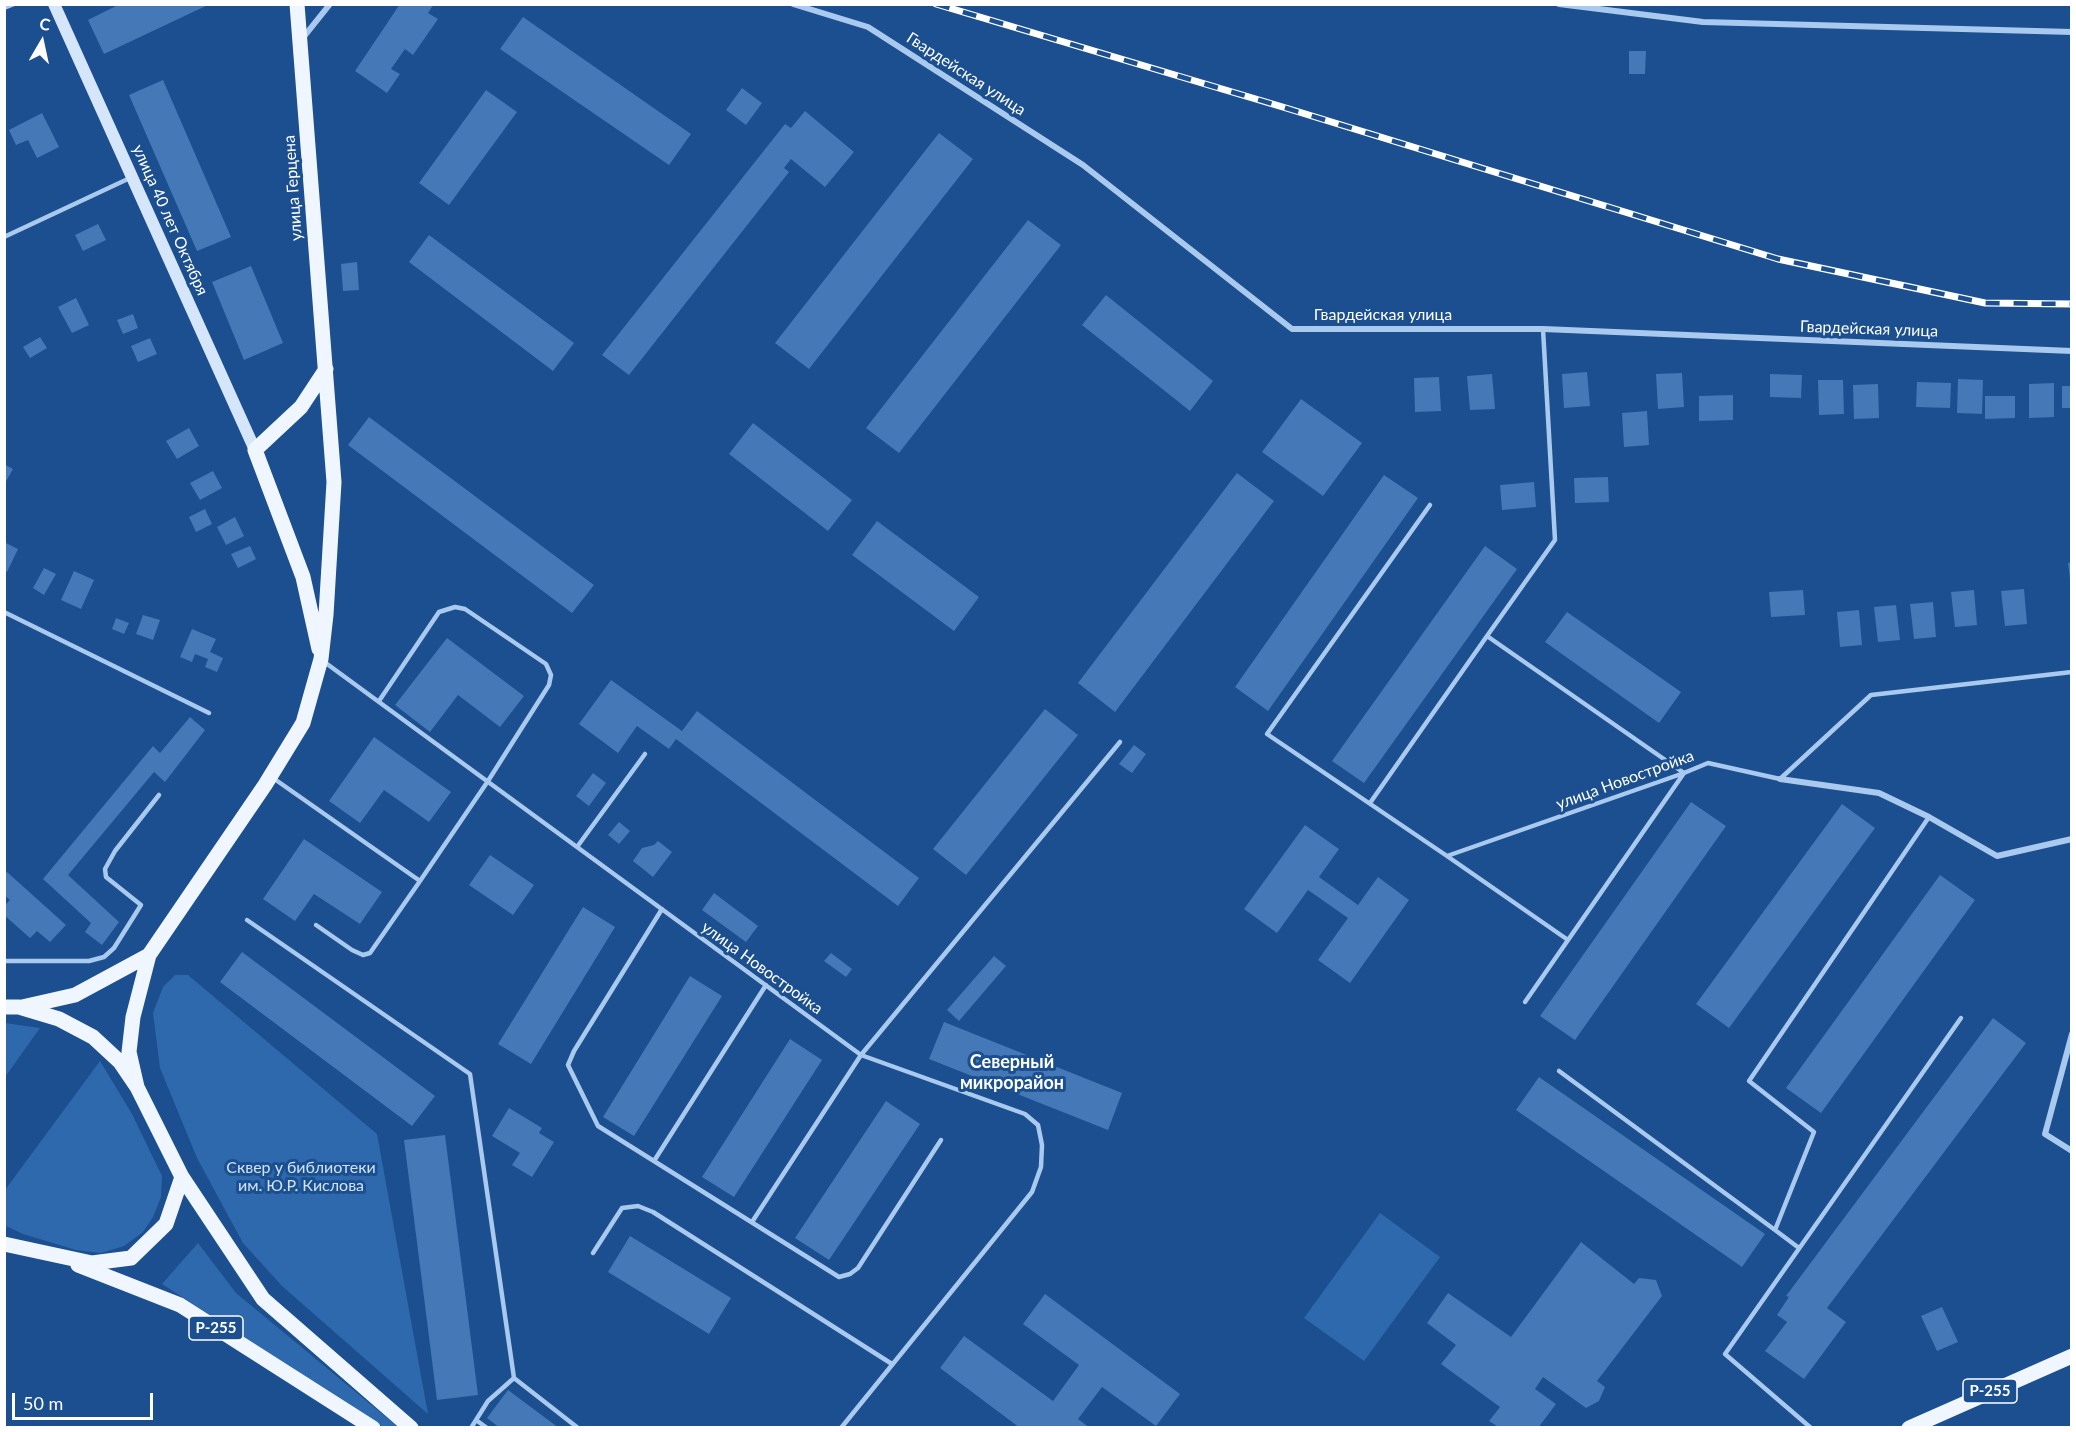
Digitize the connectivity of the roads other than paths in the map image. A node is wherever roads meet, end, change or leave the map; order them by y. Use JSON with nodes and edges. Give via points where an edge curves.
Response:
{"nodes":[{"id":1,"x":14,"y":4,"type":"edge"},
{"id":2,"x":54,"y":4,"type":"edge"},
{"id":3,"x":297,"y":4,"type":"edge"},
{"id":4,"x":330,"y":4,"type":"edge"},
{"id":5,"x":794,"y":4,"type":"edge"},
{"id":6,"x":1559,"y":4,"type":"edge"},
{"id":7,"x":4,"y":8,"type":"edge"},
{"id":8,"x":2072,"y":32,"type":"edge"},
{"id":9,"x":300,"y":41,"type":"junction"},
{"id":10,"x":132,"y":177,"type":"junction"},
{"id":11,"x":4,"y":237,"type":"edge"},
{"id":12,"x":1543,"y":329,"type":"junction"},
{"id":13,"x":2072,"y":351,"type":"edge"},
{"id":14,"x":326,"y":369,"type":"junction"},
{"id":15,"x":255,"y":450,"type":"junction"},
{"id":16,"x":1430,"y":505,"type":"dead end"},
{"id":17,"x":4,"y":612,"type":"edge"},
{"id":18,"x":1487,"y":636,"type":"junction"},
{"id":19,"x":321,"y":659,"type":"junction"},
{"id":20,"x":2072,"y":672,"type":"edge"},
{"id":21,"x":379,"y":701,"type":"junction"},
{"id":22,"x":210,"y":713,"type":"dead end"},
{"id":23,"x":1120,"y":742,"type":"dead end"},
{"id":24,"x":645,"y":754,"type":"dead end"},
{"id":25,"x":1684,"y":774,"type":"junction"},
{"id":26,"x":271,"y":776,"type":"junction"},
{"id":27,"x":1780,"y":778,"type":"junction"},
{"id":28,"x":488,"y":781,"type":"junction"},
{"id":29,"x":159,"y":795,"type":"dead end"},
{"id":30,"x":1370,"y":803,"type":"junction"},
{"id":31,"x":1929,"y":817,"type":"junction"},
{"id":32,"x":2072,"y":838,"type":"edge"},
{"id":33,"x":577,"y":847,"type":"junction"},
{"id":34,"x":1447,"y":856,"type":"junction"},
{"id":35,"x":420,"y":881,"type":"junction"},
{"id":36,"x":662,"y":909,"type":"junction"},
{"id":37,"x":247,"y":920,"type":"dead end"},
{"id":38,"x":316,"y":925,"type":"dead end"},
{"id":39,"x":1568,"y":940,"type":"junction"},
{"id":40,"x":149,"y":955,"type":"junction"},
{"id":41,"x":4,"y":961,"type":"edge"},
{"id":42,"x":766,"y":985,"type":"junction"},
{"id":43,"x":1525,"y":1002,"type":"dead end"},
{"id":44,"x":12,"y":1007,"type":"edge"},
{"id":45,"x":1961,"y":1018,"type":"dead end"},
{"id":46,"x":2072,"y":1034,"type":"edge"},
{"id":47,"x":861,"y":1055,"type":"junction"},
{"id":48,"x":1560,"y":1071,"type":"dead end"},
{"id":49,"x":137,"y":1087,"type":"junction"},
{"id":50,"x":941,"y":1140,"type":"dead end"},
{"id":51,"x":2072,"y":1151,"type":"edge"},
{"id":52,"x":654,"y":1161,"type":"junction"},
{"id":53,"x":182,"y":1177,"type":"junction"},
{"id":54,"x":752,"y":1222,"type":"junction"},
{"id":55,"x":1775,"y":1230,"type":"junction"},
{"id":56,"x":4,"y":1244,"type":"edge"},
{"id":57,"x":1799,"y":1248,"type":"junction"},
{"id":58,"x":47,"y":1253,"type":"junction"},
{"id":59,"x":593,"y":1253,"type":"dead end"},
{"id":60,"x":2072,"y":1356,"type":"edge"},
{"id":61,"x":892,"y":1364,"type":"junction"},
{"id":62,"x":514,"y":1378,"type":"junction"},
{"id":63,"x":476,"y":1420,"type":"junction"},
{"id":64,"x":373,"y":1428,"type":"edge"},
{"id":65,"x":411,"y":1428,"type":"edge"},
{"id":66,"x":471,"y":1428,"type":"edge"},
{"id":67,"x":487,"y":1428,"type":"edge"},
{"id":68,"x":578,"y":1428,"type":"edge"},
{"id":69,"x":841,"y":1428,"type":"edge"},
{"id":70,"x":1811,"y":1428,"type":"edge"},
{"id":71,"x":1909,"y":1428,"type":"edge"}],
"edges":[{"from":1,"to":7,"type":"lane"},
{"from":2,"to":10,"type":"main road","name":"улица 40 лет Октября"},
{"from":3,"to":9,"type":"main road","name":"улица Герцена"},
{"from":4,"to":9,"type":"street"},
{"from":5,"to":12,"type":"street","name":"Гвардейская улица","via":[[868,27],[1083,165],[1292,329]]},
{"from":6,"to":8,"type":"street","via":[[1703,22]]},
{"from":9,"to":14,"type":"main road","name":"улица Герцена"},
{"from":10,"to":11,"type":"lane"},
{"from":10,"to":15,"type":"main road","name":"улица 40 лет Октября"},
{"from":12,"to":13,"type":"street","name":"Гвардейская улица"},
{"from":12,"to":18,"type":"lane","via":[[1555,540]]},
{"from":14,"to":15,"type":"main road","via":[[301,407]]},
{"from":14,"to":19,"type":"main road","name":"улица Герцена","via":[[334,482]]},
{"from":15,"to":19,"type":"main road","via":[[303,577]]},
{"from":16,"to":30,"type":"lane","via":[[1267,734]]},
{"from":17,"to":22,"type":"lane"},
{"from":18,"to":25,"type":"lane"},
{"from":18,"to":30,"type":"lane"},
{"from":19,"to":21,"type":"lane","name":"улица Новостройка"},
{"from":19,"to":26,"type":"main road","name":"улица Герцена","via":[[303,723]]},
{"from":20,"to":27,"type":"lane","via":[[1871,695]]},
{"from":21,"to":28,"type":"lane","name":"улица Новостройка"},
{"from":21,"to":28,"type":"lane","via":[[439,612],[455,607],[465,609],[546,664],[551,675],[549,685]]},
{"from":23,"to":47,"type":"lane"},
{"from":24,"to":33,"type":"lane"},
{"from":25,"to":27,"type":"lane","name":"улица Новостройка","via":[[1708,763]]},
{"from":25,"to":34,"type":"lane","name":"улица Новостройка"},
{"from":25,"to":39,"type":"lane"},
{"from":26,"to":35,"type":"lane"},
{"from":26,"to":40,"type":"main road","name":"улица Герцена"},
{"from":27,"to":31,"type":"street","via":[[1879,793]]},
{"from":28,"to":33,"type":"lane","name":"улица Новостройка"},
{"from":28,"to":35,"type":"lane"},
{"from":29,"to":41,"type":"lane","via":[[115,850],[105,869],[106,877],[141,905],[114,948],[104,957],[89,961]]},
{"from":30,"to":34,"type":"lane"},
{"from":31,"to":32,"type":"street","via":[[1997,856]]},
{"from":31,"to":55,"type":"lane","via":[[1749,1081],[1814,1132]]},
{"from":33,"to":36,"type":"lane","name":"улица Новостройка"},
{"from":34,"to":39,"type":"lane"},
{"from":35,"to":38,"type":"lane","via":[[370,953],[363,955],[352,950]]},
{"from":36,"to":42,"type":"lane","name":"улица Новостройка"},
{"from":36,"to":52,"type":"lane","via":[[568,1065],[598,1126]]},
{"from":37,"to":62,"type":"lane","via":[[470,1074]]},
{"from":39,"to":43,"type":"lane"},
{"from":40,"to":44,"type":"main road","via":[[75,995]]},
{"from":40,"to":49,"type":"main road","via":[[133,1017],[129,1052]]},
{"from":42,"to":47,"type":"lane","name":"улица Новостройка"},
{"from":42,"to":52,"type":"lane"},
{"from":44,"to":49,"type":"main road","via":[[59,1019],[93,1037],[120,1062]]},
{"from":45,"to":57,"type":"lane"},
{"from":46,"to":51,"type":"street","via":[[2045,1134]]},
{"from":47,"to":54,"type":"lane"},
{"from":47,"to":61,"type":"lane","name":"улица Новостройка","via":[[1025,1114],[1038,1125],[1042,1145],[1041,1167],[1032,1191]]},
{"from":48,"to":55,"type":"lane"},
{"from":49,"to":53,"type":"main road"},
{"from":50,"to":54,"type":"lane","via":[[858,1268],[850,1274],[839,1277]]},
{"from":52,"to":54,"type":"lane"},
{"from":53,"to":58,"type":"main road","number":"Р-255","via":[[166,1224],[131,1258],[92,1263]]},
{"from":53,"to":65,"type":"main road","via":[[263,1299]]},
{"from":55,"to":57,"type":"lane"},
{"from":56,"to":58,"type":"main road","number":"Р-255"},
{"from":57,"to":70,"type":"lane","via":[[1725,1354]]},
{"from":58,"to":64,"type":"main road","number":"Р-255","via":[[180,1305]]},
{"from":59,"to":61,"type":"lane","via":[[622,1208],[638,1206]]},
{"from":60,"to":71,"type":"main road","number":"Р-255"},
{"from":61,"to":69,"type":"lane","name":"улица Новостройка"},
{"from":62,"to":63,"type":"lane","via":[[488,1401]]},
{"from":62,"to":68,"type":"lane"},
{"from":63,"to":66,"type":"lane"},
{"from":63,"to":67,"type":"lane"}]}
